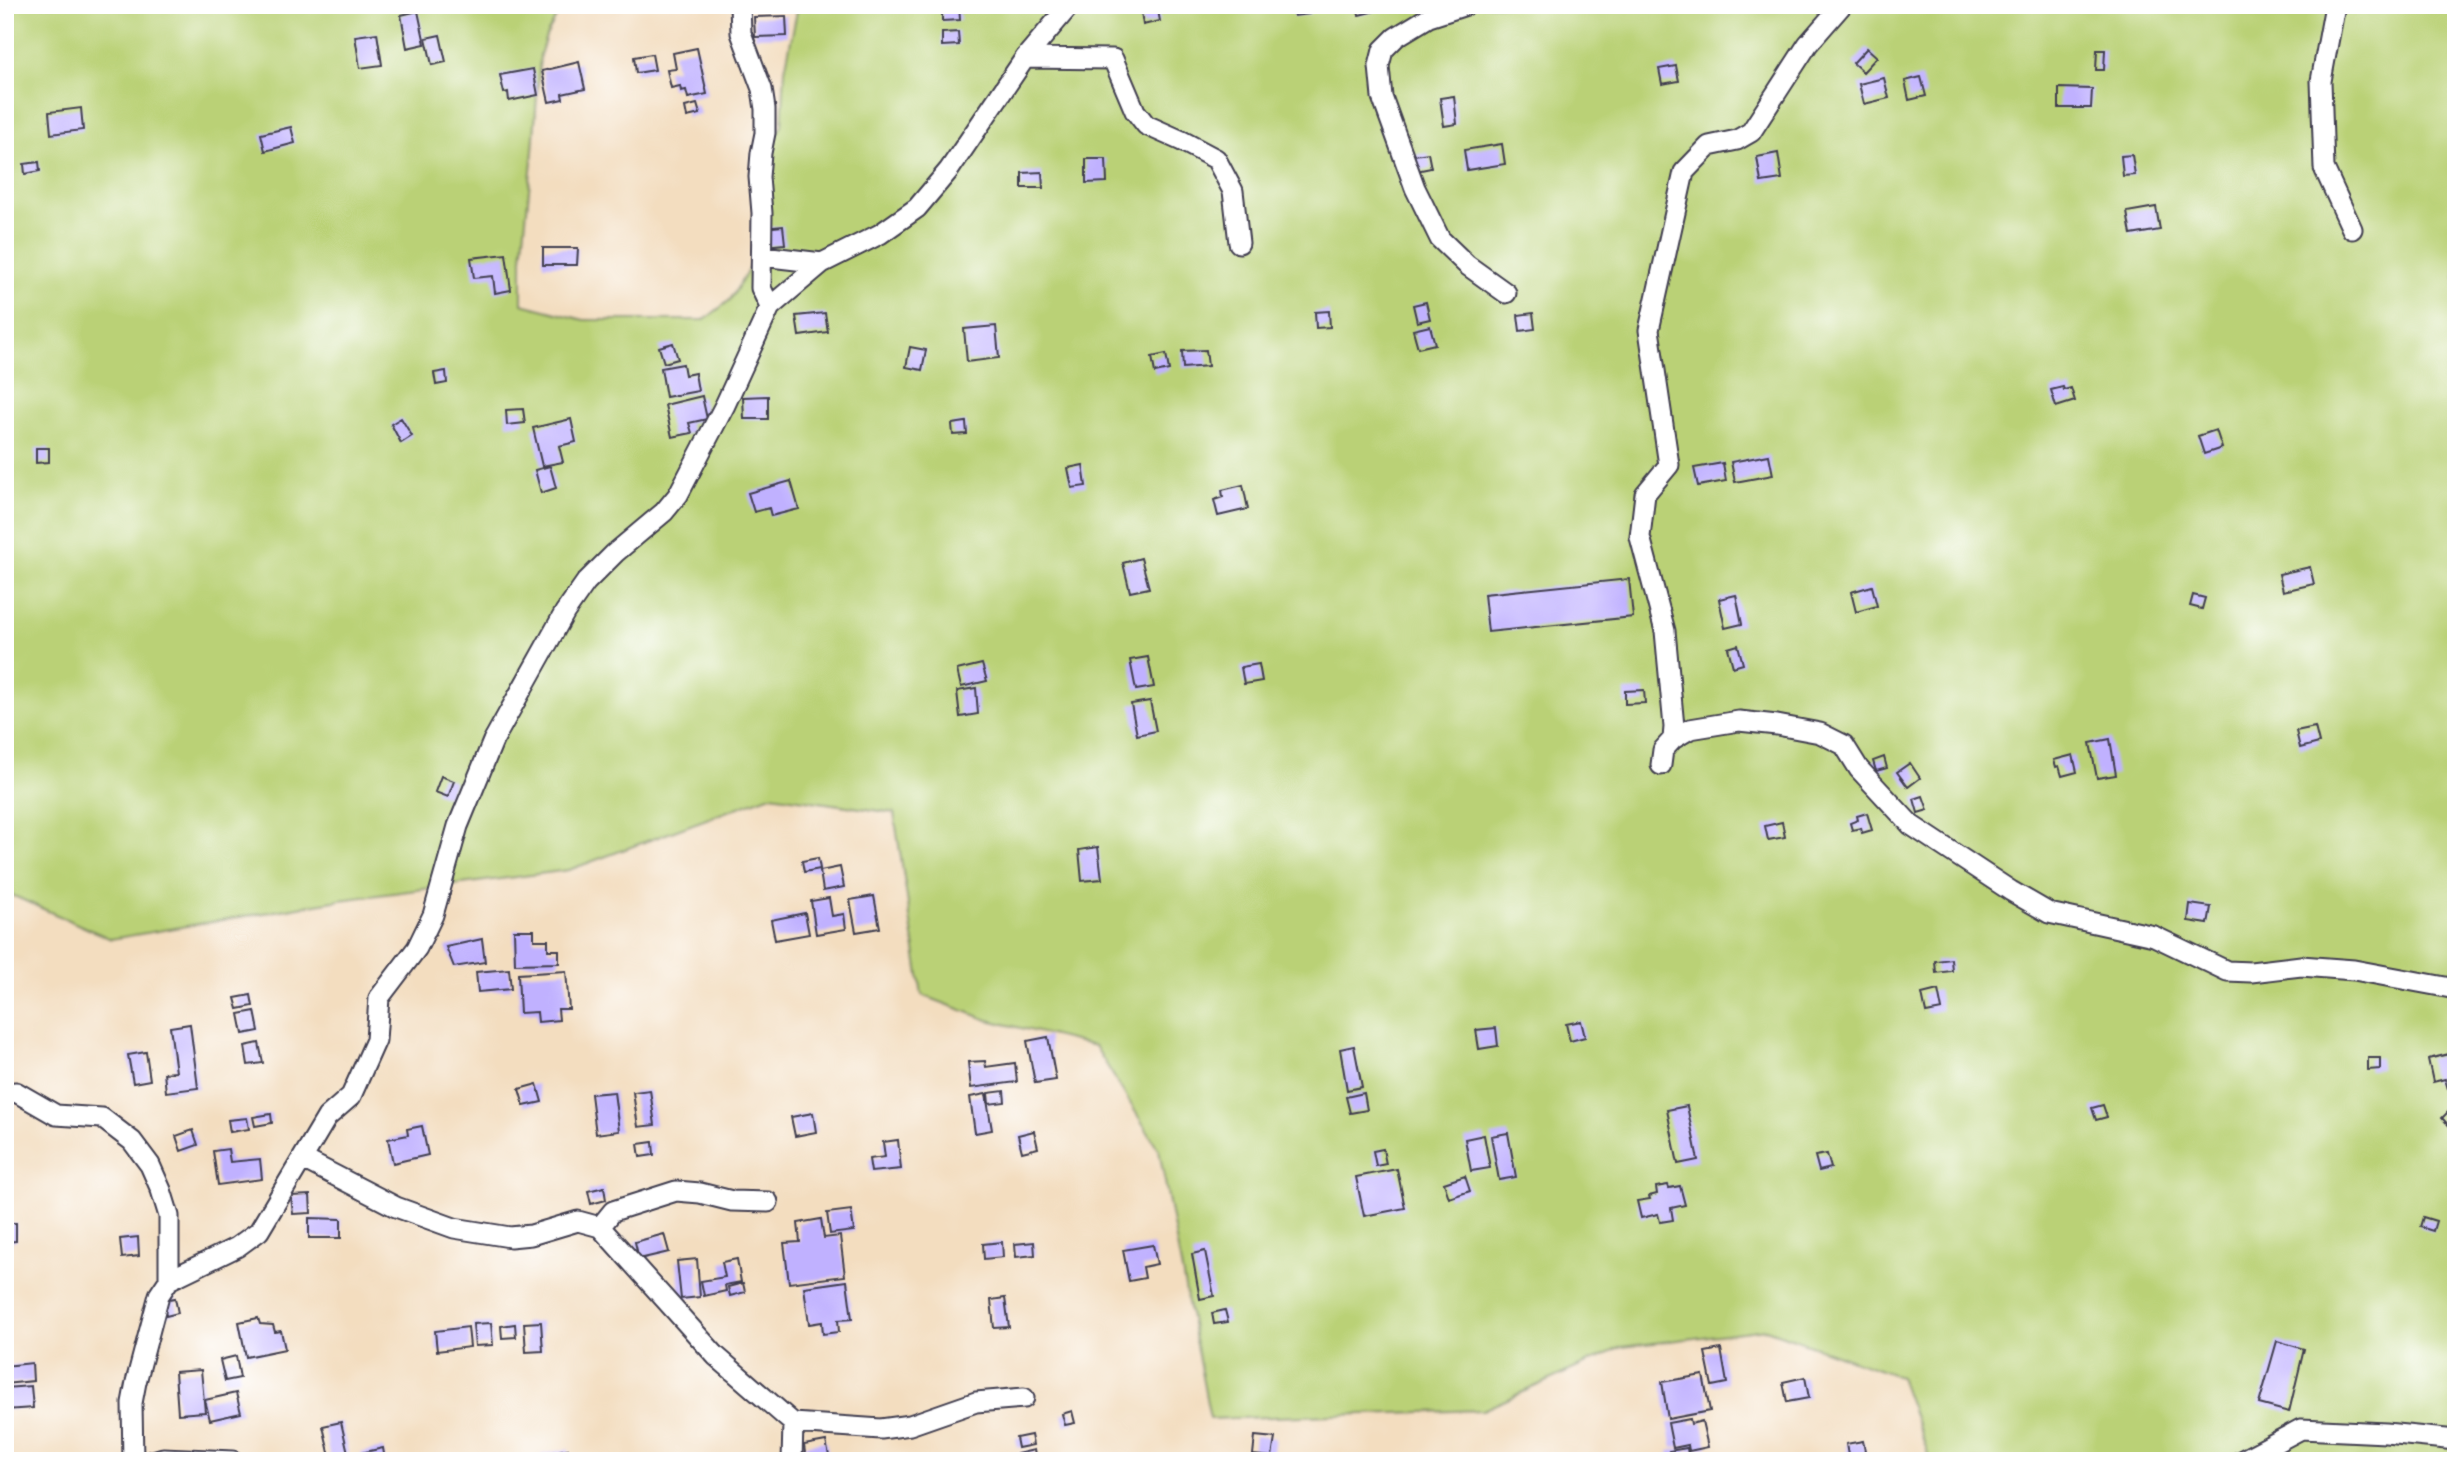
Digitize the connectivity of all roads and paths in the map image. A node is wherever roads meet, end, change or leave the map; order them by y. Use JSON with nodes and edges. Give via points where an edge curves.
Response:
{"nodes":[{"id":1,"x":1070,"y":5,"type":"edge"},
{"id":2,"x":1466,"y":5,"type":"edge"},
{"id":3,"x":1842,"y":5,"type":"edge"},
{"id":4,"x":2335,"y":5,"type":"edge"},
{"id":5,"x":740,"y":7,"type":"edge"},
{"id":6,"x":1025,"y":58,"type":"junction"},
{"id":7,"x":2351,"y":229,"type":"dead end"},
{"id":8,"x":1239,"y":243,"type":"dead end"},
{"id":9,"x":762,"y":256,"type":"junction"},
{"id":10,"x":822,"y":263,"type":"junction"},
{"id":11,"x":1506,"y":293,"type":"dead end"},
{"id":12,"x":770,"y":307,"type":"junction"},
{"id":13,"x":1673,"y":738,"type":"junction"},
{"id":14,"x":1661,"y":765,"type":"dead end"},
{"id":15,"x":2456,"y":989,"type":"edge"},
{"id":16,"x":5,"y":1093,"type":"edge"},
{"id":17,"x":303,"y":1159,"type":"junction"},
{"id":18,"x":768,"y":1202,"type":"dead end"},
{"id":19,"x":600,"y":1227,"type":"junction"},
{"id":20,"x":169,"y":1280,"type":"junction"},
{"id":21,"x":1024,"y":1398,"type":"dead end"},
{"id":22,"x":793,"y":1423,"type":"junction"},
{"id":23,"x":2456,"y":1440,"type":"edge"},
{"id":24,"x":133,"y":1461,"type":"edge"},
{"id":25,"x":153,"y":1461,"type":"edge"},
{"id":26,"x":233,"y":1461,"type":"edge"},
{"id":27,"x":792,"y":1461,"type":"edge"},
{"id":28,"x":2241,"y":1461,"type":"edge"}],
"edges":[{"from":1,"to":6,"type":"street"},
{"from":2,"to":11,"type":"street","via":[[1429,17],[1383,50],[1378,66],[1382,97],[1415,188],[1440,239]]},
{"from":3,"to":13,"type":"street","via":[[1808,44],[1751,132],[1709,146],[1684,172],[1649,330],[1669,465],[1645,494],[1640,537],[1665,631]]},
{"from":4,"to":7,"type":"street","via":[[2321,81],[2324,168]]},
{"from":5,"to":9,"type":"street","via":[[741,33],[765,109],[759,177]]},
{"from":6,"to":8,"type":"street","via":[[1113,59],[1135,111],[1146,125],[1216,159],[1233,191]]},
{"from":6,"to":10,"type":"street","via":[[949,170],[917,208],[880,234]]},
{"from":9,"to":10,"type":"street"},
{"from":9,"to":12,"type":"street","via":[[761,288]]},
{"from":10,"to":12,"type":"street"},
{"from":12,"to":17,"type":"street","via":[[678,495],[586,582],[493,741],[458,826],[433,915],[417,948],[379,998],[376,1040],[351,1096],[327,1117]]},
{"from":13,"to":14,"type":"street","via":[[1663,750]]},
{"from":13,"to":15,"type":"street","via":[[1690,729],[1739,722],[1820,733],[1843,745],[1911,825],[2011,891],[2049,913],[2154,936],[2227,971],[2301,966],[2340,969]]},
{"from":16,"to":20,"type":"street","via":[[16,1092],[56,1115],[102,1118],[132,1141],[150,1165],[169,1216]]},
{"from":17,"to":19,"type":"street","via":[[396,1208],[454,1228],[510,1237],[578,1221]]},
{"from":17,"to":20,"type":"street","via":[[259,1231],[237,1247]]},
{"from":18,"to":19,"type":"street","via":[[676,1191],[613,1211]]},
{"from":19,"to":22,"type":"street","via":[[716,1356]]},
{"from":20,"to":24,"type":"street","via":[[159,1295],[136,1381]]},
{"from":21,"to":22,"type":"street","via":[[976,1402],[881,1429]]},
{"from":22,"to":27,"type":"street"},
{"from":23,"to":28,"type":"street","via":[[2301,1429]]},
{"from":25,"to":26,"type":"street"}]}
